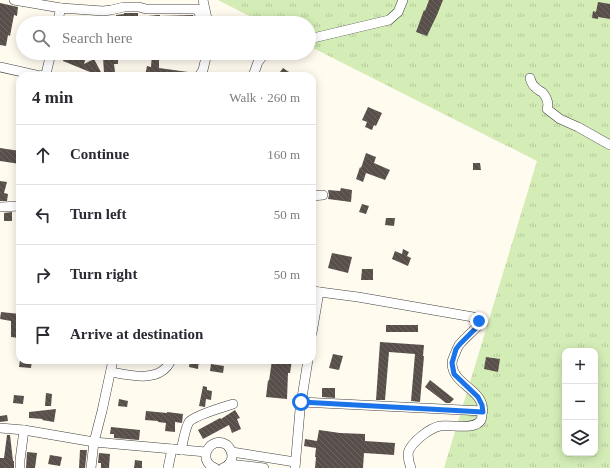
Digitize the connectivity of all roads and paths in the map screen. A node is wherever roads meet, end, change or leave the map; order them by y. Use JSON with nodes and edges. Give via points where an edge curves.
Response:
{"nodes":[{"id":1,"x":14,"y":0,"type":"edge"},
{"id":2,"x":203,"y":0,"type":"edge"},
{"id":3,"x":403,"y":0,"type":"edge"},
{"id":4,"x":61,"y":8,"type":"junction"},
{"id":5,"x":59,"y":16,"type":"edge"},
{"id":6,"x":200,"y":16,"type":"edge"},
{"id":7,"x":206,"y":16,"type":"edge"},
{"id":8,"x":316,"y":37,"type":"edge"},
{"id":9,"x":49,"y":60,"type":"edge"},
{"id":10,"x":204,"y":60,"type":"edge"},
{"id":11,"x":260,"y":60,"type":"edge"},
{"id":12,"x":0,"y":67,"type":"edge"},
{"id":13,"x":22,"y":72,"type":"edge"},
{"id":14,"x":46,"y":72,"type":"edge"},
{"id":15,"x":201,"y":72,"type":"edge"},
{"id":16,"x":254,"y":72,"type":"edge"},
{"id":17,"x":530,"y":78,"type":"dead end"},
{"id":18,"x":610,"y":145,"type":"edge"},
{"id":19,"x":323,"y":195,"type":"dead end"},
{"id":20,"x":316,"y":196,"type":"edge"},
{"id":21,"x":16,"y":206,"type":"edge"},
{"id":22,"x":0,"y":207,"type":"edge"},
{"id":23,"x":316,"y":292,"type":"edge"},
{"id":24,"x":112,"y":364,"type":"edge"},
{"id":25,"x":169,"y":364,"type":"edge"},
{"id":26,"x":307,"y":364,"type":"edge"},
{"id":27,"x":111,"y":372,"type":"junction"},
{"id":28,"x":301,"y":402,"type":"junction"},
{"id":29,"x":233,"y":404,"type":"dead end"},
{"id":30,"x":483,"y":412,"type":"junction"},
{"id":31,"x":0,"y":428,"type":"edge"},
{"id":32,"x":24,"y":430,"type":"junction"},
{"id":33,"x":94,"y":442,"type":"junction"},
{"id":34,"x":177,"y":450,"type":"junction"},
{"id":35,"x":206,"y":452,"type":"junction"},
{"id":36,"x":232,"y":452,"type":"junction"},
{"id":37,"x":295,"y":465,"type":"edge"},
{"id":38,"x":226,"y":466,"type":"edge"},
{"id":39,"x":20,"y":468,"type":"edge"},
{"id":40,"x":91,"y":468,"type":"edge"},
{"id":41,"x":168,"y":468,"type":"edge"},
{"id":42,"x":215,"y":468,"type":"edge"},
{"id":43,"x":264,"y":468,"type":"edge"},
{"id":44,"x":411,"y":468,"type":"edge"}],
"edges":[{"from":1,"to":4,"type":"street"},
{"from":2,"to":7,"type":"street"},
{"from":3,"to":8,"type":"street","via":[[398,12],[389,20]]},
{"from":4,"to":5,"type":"street"},
{"from":4,"to":6,"type":"street","via":[[103,11],[124,7],[197,9]]},
{"from":9,"to":14,"type":"street"},
{"from":10,"to":15,"type":"street"},
{"from":11,"to":16,"type":"street"},
{"from":12,"to":13,"type":"street"},
{"from":17,"to":18,"type":"street","via":[[537,90],[543,93],[549,104],[548,109],[560,120]]},
{"from":19,"to":20,"type":"street"},
{"from":21,"to":22,"type":"street"},
{"from":23,"to":30,"type":"street","via":[[473,317],[479,321],[479,325],[456,349],[452,363],[454,374],[478,397]]},
{"from":24,"to":27,"type":"street"},
{"from":25,"to":27,"type":"street","via":[[157,374],[145,377]]},
{"from":26,"to":28,"type":"street"},
{"from":27,"to":33,"type":"street"},
{"from":28,"to":30,"type":"street"},
{"from":28,"to":37,"type":"street"},
{"from":29,"to":34,"type":"street","via":[[200,415],[190,422]]},
{"from":30,"to":44,"type":"street","via":[[481,420],[475,425],[440,426],[423,435],[408,452]]},
{"from":31,"to":32,"type":"street"},
{"from":32,"to":33,"type":"street"},
{"from":32,"to":39,"type":"street"},
{"from":33,"to":34,"type":"street"},
{"from":33,"to":40,"type":"street"},
{"from":34,"to":35,"type":"street"},
{"from":34,"to":41,"type":"street"},
{"from":35,"to":36,"type":"street","via":[[209,447],[219,442],[229,447]]},
{"from":35,"to":42,"type":"street","via":[[208,464]]},
{"from":36,"to":37,"type":"street"},
{"from":36,"to":38,"type":"street","via":[[232,459]]},
{"from":38,"to":43,"type":"street"}]}
